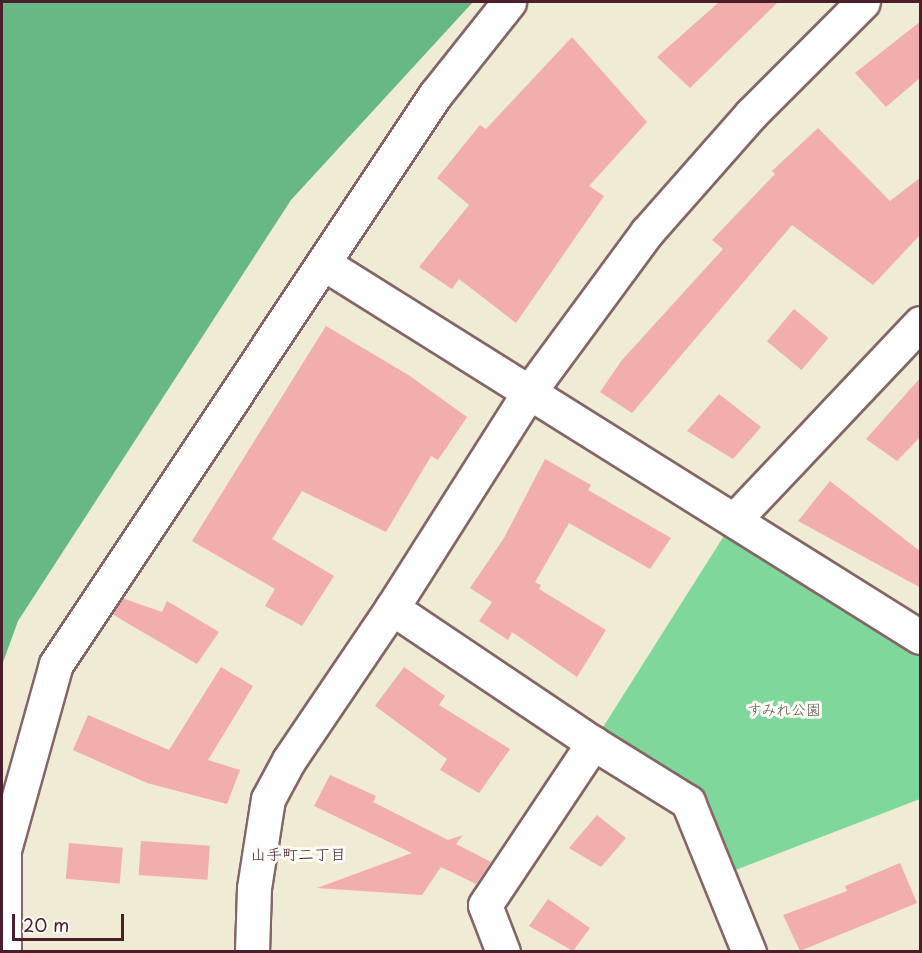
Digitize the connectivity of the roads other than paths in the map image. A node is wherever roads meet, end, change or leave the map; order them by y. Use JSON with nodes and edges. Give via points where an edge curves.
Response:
{"nodes":[{"id":1,"x":509,"y":2,"type":"edge"},
{"id":2,"x":862,"y":2,"type":"edge"},
{"id":3,"x":323,"y":263,"type":"junction"},
{"id":4,"x":921,"y":323,"type":"edge"},
{"id":5,"x":529,"y":392,"type":"junction"},
{"id":6,"x":734,"y":520,"type":"junction"},
{"id":7,"x":392,"y":608,"type":"junction"},
{"id":8,"x":921,"y":637,"type":"edge"},
{"id":9,"x":593,"y":743,"type":"junction"},
{"id":10,"x":4,"y":951,"type":"edge"},
{"id":11,"x":252,"y":951,"type":"edge"},
{"id":12,"x":503,"y":951,"type":"edge"},
{"id":13,"x":749,"y":951,"type":"edge"}],
"edges":[{"from":1,"to":3,"type":"street","via":[[435,95]]},
{"from":2,"to":5,"type":"street","via":[[751,114],[647,232]]},
{"from":3,"to":5,"type":"street"},
{"from":3,"to":10,"type":"street","via":[[56,664],[4,850]]},
{"from":4,"to":6,"type":"street"},
{"from":5,"to":6,"type":"street"},
{"from":5,"to":7,"type":"street"},
{"from":6,"to":8,"type":"street"},
{"from":7,"to":9,"type":"street"},
{"from":7,"to":11,"type":"street","via":[[289,760],[268,799],[254,888]]},
{"from":9,"to":12,"type":"street","via":[[485,905]]},
{"from":9,"to":13,"type":"street","via":[[688,802]]}]}
